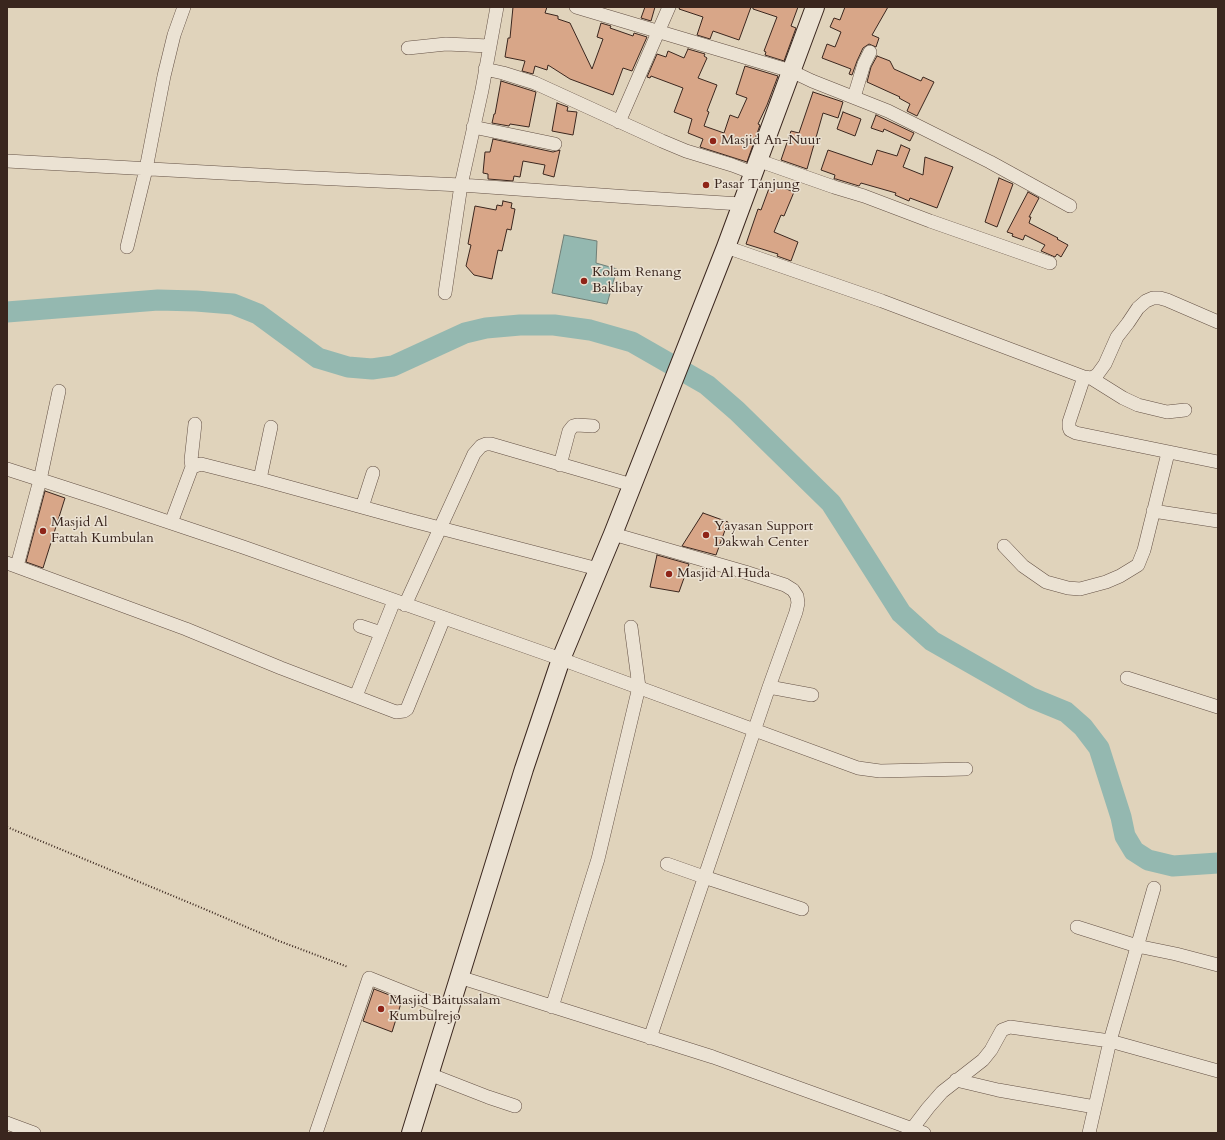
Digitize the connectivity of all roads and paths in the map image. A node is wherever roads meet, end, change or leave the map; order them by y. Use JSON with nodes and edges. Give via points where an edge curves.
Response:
{"nodes":[{"id":1,"x":184,"y":7,"type":"edge"},
{"id":2,"x":497,"y":7,"type":"edge"},
{"id":3,"x":576,"y":7,"type":"edge"},
{"id":4,"x":669,"y":7,"type":"edge"},
{"id":5,"x":815,"y":7,"type":"edge"},
{"id":6,"x":659,"y":31,"type":"junction"},
{"id":7,"x":489,"y":46,"type":"junction"},
{"id":8,"x":408,"y":48,"type":"dead end"},
{"id":9,"x":870,"y":52,"type":"dead end"},
{"id":10,"x":485,"y":69,"type":"junction"},
{"id":11,"x":792,"y":71,"type":"junction"},
{"id":12,"x":854,"y":97,"type":"junction"},
{"id":13,"x":619,"y":122,"type":"junction"},
{"id":14,"x":473,"y":127,"type":"junction"},
{"id":15,"x":555,"y":144,"type":"dead end"},
{"id":16,"x":7,"y":161,"type":"edge"},
{"id":17,"x":755,"y":167,"type":"junction"},
{"id":18,"x":146,"y":169,"type":"junction"},
{"id":19,"x":461,"y":185,"type":"junction"},
{"id":20,"x":741,"y":204,"type":"junction"},
{"id":21,"x":1070,"y":206,"type":"dead end"},
{"id":22,"x":726,"y":247,"type":"junction"},
{"id":23,"x":127,"y":248,"type":"dead end"},
{"id":24,"x":1050,"y":263,"type":"dead end"},
{"id":25,"x":445,"y":292,"type":"dead end"},
{"id":26,"x":1218,"y":322,"type":"edge"},
{"id":27,"x":1087,"y":377,"type":"junction"},
{"id":28,"x":59,"y":391,"type":"dead end"},
{"id":29,"x":1185,"y":410,"type":"dead end"},
{"id":30,"x":196,"y":424,"type":"dead end"},
{"id":31,"x":593,"y":426,"type":"dead end"},
{"id":32,"x":271,"y":427,"type":"dead end"},
{"id":33,"x":1168,"y":453,"type":"junction"},
{"id":34,"x":1218,"y":462,"type":"edge"},
{"id":35,"x":560,"y":465,"type":"junction"},
{"id":36,"x":192,"y":467,"type":"junction"},
{"id":37,"x":7,"y":469,"type":"edge"},
{"id":38,"x":372,"y":473,"type":"dead end"},
{"id":39,"x":260,"y":479,"type":"junction"},
{"id":40,"x":40,"y":480,"type":"junction"},
{"id":41,"x":632,"y":485,"type":"junction"},
{"id":42,"x":362,"y":507,"type":"junction"},
{"id":43,"x":1153,"y":511,"type":"junction"},
{"id":44,"x":1218,"y":521,"type":"edge"},
{"id":45,"x":171,"y":523,"type":"junction"},
{"id":46,"x":440,"y":528,"type":"junction"},
{"id":47,"x":613,"y":534,"type":"junction"},
{"id":48,"x":1004,"y":546,"type":"dead end"},
{"id":49,"x":12,"y":564,"type":"edge"},
{"id":50,"x":598,"y":569,"type":"junction"},
{"id":51,"x":400,"y":603,"type":"junction"},
{"id":52,"x":444,"y":618,"type":"junction"},
{"id":53,"x":360,"y":626,"type":"dead end"},
{"id":54,"x":631,"y":627,"type":"dead end"},
{"id":55,"x":381,"y":633,"type":"junction"},
{"id":56,"x":561,"y":658,"type":"junction"},
{"id":57,"x":1127,"y":678,"type":"dead end"},
{"id":58,"x":639,"y":687,"type":"junction"},
{"id":59,"x":769,"y":687,"type":"junction"},
{"id":60,"x":812,"y":695,"type":"dead end"},
{"id":61,"x":356,"y":696,"type":"junction"},
{"id":62,"x":1218,"y":707,"type":"edge"},
{"id":63,"x":755,"y":729,"type":"junction"},
{"id":64,"x":966,"y":769,"type":"dead end"},
{"id":65,"x":7,"y":827,"type":"edge"},
{"id":66,"x":667,"y":864,"type":"dead end"},
{"id":67,"x":704,"y":878,"type":"junction"},
{"id":68,"x":1154,"y":888,"type":"dead end"},
{"id":69,"x":802,"y":909,"type":"dead end"},
{"id":70,"x":1077,"y":927,"type":"dead end"},
{"id":71,"x":1137,"y":946,"type":"junction"},
{"id":72,"x":1218,"y":965,"type":"edge"},
{"id":73,"x":348,"y":967,"type":"dead end"},
{"id":74,"x":459,"y":977,"type":"junction"},
{"id":75,"x":552,"y":1007,"type":"junction"},
{"id":76,"x":449,"y":1010,"type":"junction"},
{"id":77,"x":650,"y":1038,"type":"junction"},
{"id":78,"x":1110,"y":1041,"type":"junction"},
{"id":79,"x":1218,"y":1070,"type":"edge"},
{"id":80,"x":429,"y":1074,"type":"junction"},
{"id":81,"x":956,"y":1080,"type":"junction"},
{"id":82,"x":515,"y":1106,"type":"dead end"},
{"id":83,"x":1095,"y":1107,"type":"junction"},
{"id":84,"x":7,"y":1123,"type":"edge"},
{"id":85,"x":910,"y":1130,"type":"edge"},
{"id":86,"x":34,"y":1133,"type":"edge"},
{"id":87,"x":316,"y":1133,"type":"edge"},
{"id":88,"x":411,"y":1133,"type":"edge"},
{"id":89,"x":1089,"y":1133,"type":"edge"}],
"edges":[{"from":1,"to":18,"type":"street","via":[[164,76]]},
{"from":2,"to":7,"type":"street"},
{"from":3,"to":6,"type":"street"},
{"from":4,"to":6,"type":"street"},
{"from":5,"to":11,"type":"main road"},
{"from":6,"to":11,"type":"street"},
{"from":6,"to":13,"type":"street"},
{"from":7,"to":8,"type":"street","via":[[446,44]]},
{"from":7,"to":10,"type":"street"},
{"from":9,"to":12,"type":"street"},
{"from":10,"to":13,"type":"street","via":[[535,83]]},
{"from":10,"to":14,"type":"street"},
{"from":11,"to":12,"type":"street"},
{"from":11,"to":17,"type":"main road"},
{"from":12,"to":21,"type":"street","via":[[888,111],[990,162]]},
{"from":13,"to":17,"type":"street","via":[[686,151],[732,165]]},
{"from":14,"to":15,"type":"street"},
{"from":14,"to":19,"type":"street"},
{"from":16,"to":18,"type":"street"},
{"from":17,"to":20,"type":"main road"},
{"from":17,"to":24,"type":"street","via":[[864,196]]},
{"from":18,"to":19,"type":"street"},
{"from":18,"to":23,"type":"street"},
{"from":19,"to":20,"type":"street"},
{"from":19,"to":25,"type":"street"},
{"from":20,"to":22,"type":"main road"},
{"from":22,"to":27,"type":"street","via":[[882,300]]},
{"from":22,"to":41,"type":"main road"},
{"from":26,"to":27,"type":"street","via":[[1167,300],[1153,298],[1138,308],[1117,337],[1097,375]]},
{"from":27,"to":29,"type":"street","via":[[1138,405],[1167,412]]},
{"from":27,"to":33,"type":"street","via":[[1069,422],[1070,430]]},
{"from":28,"to":40,"type":"street"},
{"from":30,"to":36,"type":"street"},
{"from":31,"to":35,"type":"street","via":[[573,426],[569,431]]},
{"from":32,"to":39,"type":"street"},
{"from":33,"to":34,"type":"street"},
{"from":33,"to":43,"type":"street"},
{"from":35,"to":41,"type":"street"},
{"from":35,"to":46,"type":"street","via":[[491,444],[481,446],[474,454]]},
{"from":36,"to":39,"type":"street","via":[[201,464]]},
{"from":36,"to":45,"type":"street"},
{"from":37,"to":40,"type":"street"},
{"from":38,"to":42,"type":"street"},
{"from":39,"to":42,"type":"street"},
{"from":40,"to":45,"type":"street"},
{"from":40,"to":49,"type":"street"},
{"from":41,"to":47,"type":"main road"},
{"from":42,"to":46,"type":"street"},
{"from":43,"to":44,"type":"street"},
{"from":43,"to":48,"type":"street","via":[[1138,565],[1106,582],[1080,589],[1046,582],[1023,566]]},
{"from":45,"to":51,"type":"street"},
{"from":46,"to":50,"type":"street"},
{"from":46,"to":51,"type":"street"},
{"from":47,"to":50,"type":"main road"},
{"from":47,"to":59,"type":"street","via":[[745,572],[793,590],[798,603],[796,612]]},
{"from":49,"to":61,"type":"street"},
{"from":50,"to":56,"type":"main road"},
{"from":51,"to":52,"type":"street"},
{"from":51,"to":55,"type":"street"},
{"from":52,"to":56,"type":"street"},
{"from":52,"to":61,"type":"street","via":[[407,709],[396,712]]},
{"from":53,"to":55,"type":"street"},
{"from":54,"to":58,"type":"street"},
{"from":55,"to":61,"type":"street"},
{"from":56,"to":58,"type":"street"},
{"from":56,"to":74,"type":"main road"},
{"from":57,"to":62,"type":"street"},
{"from":58,"to":63,"type":"street"},
{"from":58,"to":75,"type":"street","via":[[598,859]]},
{"from":59,"to":60,"type":"street"},
{"from":59,"to":63,"type":"street"},
{"from":63,"to":64,"type":"street","via":[[793,745],[869,770]]},
{"from":63,"to":67,"type":"street"},
{"from":65,"to":73,"type":"path","via":[[279,941]]},
{"from":66,"to":67,"type":"street"},
{"from":67,"to":69,"type":"street"},
{"from":67,"to":77,"type":"street"},
{"from":68,"to":71,"type":"street"},
{"from":70,"to":71,"type":"street"},
{"from":71,"to":72,"type":"street"},
{"from":71,"to":78,"type":"street"},
{"from":74,"to":75,"type":"street"},
{"from":74,"to":76,"type":"main road"},
{"from":75,"to":77,"type":"street"},
{"from":76,"to":80,"type":"main road"},
{"from":76,"to":87,"type":"street","via":[[369,978]]},
{"from":77,"to":85,"type":"street","via":[[720,1059]]},
{"from":78,"to":79,"type":"street"},
{"from":78,"to":81,"type":"street","via":[[1006,1028],[998,1035],[983,1060]]},
{"from":78,"to":83,"type":"street"},
{"from":80,"to":82,"type":"street"},
{"from":80,"to":88,"type":"main road"},
{"from":81,"to":83,"type":"street"},
{"from":81,"to":85,"type":"street","via":[[942,1092]]},
{"from":83,"to":89,"type":"street"},
{"from":84,"to":86,"type":"street"}]}
